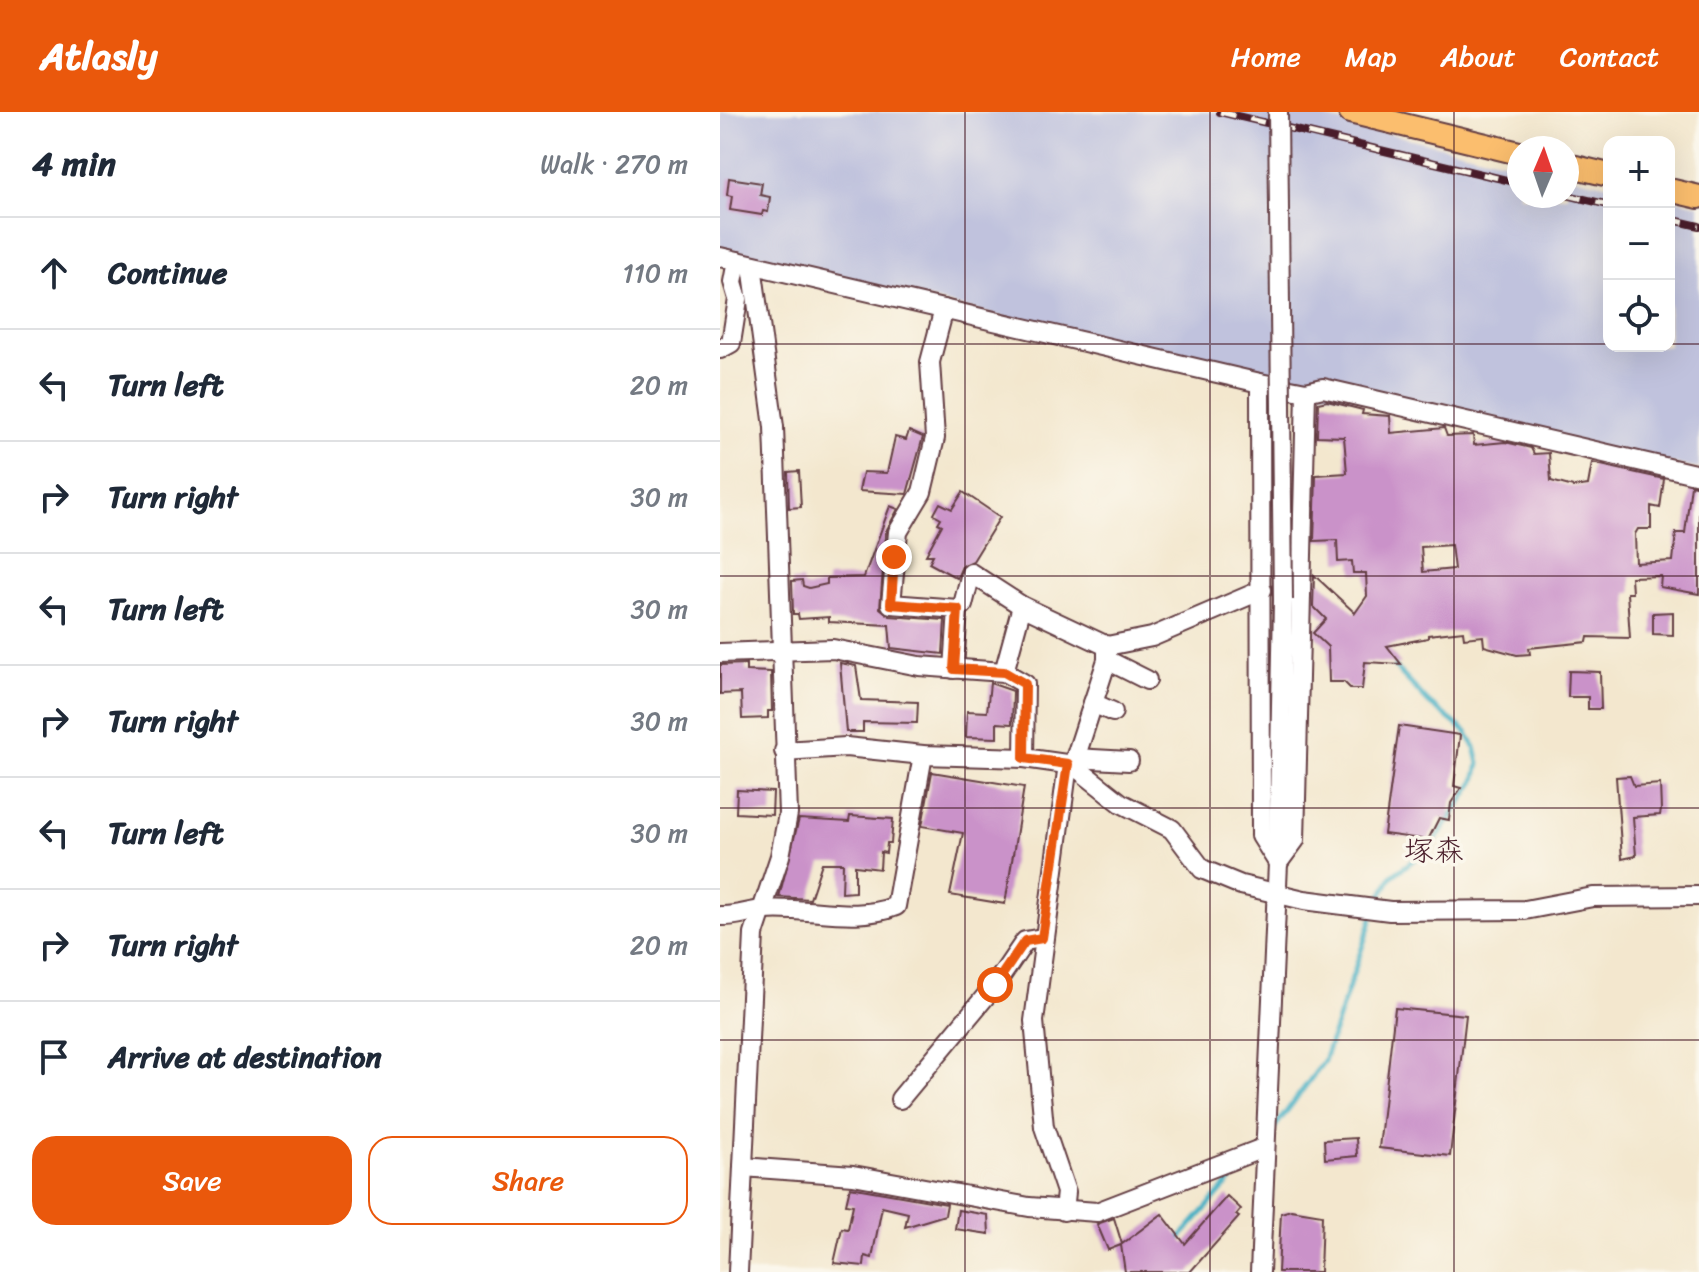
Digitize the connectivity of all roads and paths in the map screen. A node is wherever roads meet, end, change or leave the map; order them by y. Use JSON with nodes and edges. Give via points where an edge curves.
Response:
{"nodes":[{"id":1,"x":1278,"y":112,"type":"edge"},
{"id":2,"x":1350,"y":112,"type":"edge"},
{"id":3,"x":1507,"y":150,"type":"edge"},
{"id":4,"x":1579,"y":168,"type":"edge"},
{"id":5,"x":1603,"y":174,"type":"edge"},
{"id":6,"x":1675,"y":191,"type":"edge"},
{"id":7,"x":1699,"y":197,"type":"edge"},
{"id":8,"x":736,"y":261,"type":"edge"},
{"id":9,"x":726,"y":280,"type":"edge"},
{"id":10,"x":944,"y":309,"type":"junction"},
{"id":11,"x":720,"y":349,"type":"edge"},
{"id":12,"x":1260,"y":383,"type":"junction"},
{"id":13,"x":1306,"y":392,"type":"junction"},
{"id":14,"x":1699,"y":475,"type":"edge"},
{"id":15,"x":1262,"y":590,"type":"junction"},
{"id":16,"x":1022,"y":606,"type":"junction"},
{"id":17,"x":958,"y":609,"type":"junction"},
{"id":18,"x":782,"y":651,"type":"junction"},
{"id":19,"x":720,"y":653,"type":"edge"},
{"id":20,"x":1107,"y":653,"type":"junction"},
{"id":21,"x":954,"y":669,"type":"junction"},
{"id":22,"x":1004,"y":672,"type":"junction"},
{"id":23,"x":1147,"y":680,"type":"dead end"},
{"id":24,"x":1093,"y":703,"type":"junction"},
{"id":25,"x":1113,"y":712,"type":"dead end"},
{"id":26,"x":784,"y":751,"type":"junction"},
{"id":27,"x":923,"y":755,"type":"junction"},
{"id":28,"x":1024,"y":758,"type":"junction"},
{"id":29,"x":1129,"y":761,"type":"dead end"},
{"id":30,"x":1072,"y":763,"type":"junction"},
{"id":31,"x":1278,"y":863,"type":"junction"},
{"id":32,"x":1274,"y":894,"type":"junction"},
{"id":33,"x":1699,"y":896,"type":"edge"},
{"id":34,"x":762,"y":910,"type":"junction"},
{"id":35,"x":720,"y":916,"type":"edge"},
{"id":36,"x":1042,"y":938,"type":"junction"},
{"id":37,"x":900,"y":1099,"type":"dead end"},
{"id":38,"x":1263,"y":1148,"type":"junction"},
{"id":39,"x":743,"y":1167,"type":"junction"},
{"id":40,"x":1064,"y":1211,"type":"junction"},
{"id":41,"x":738,"y":1272,"type":"edge"},
{"id":42,"x":1260,"y":1272,"type":"edge"}],
"edges":[{"from":1,"to":31,"type":"street","bridge":true,"via":[[1283,600]]},
{"from":2,"to":3,"type":"main road"},
{"from":4,"to":5,"type":"main road"},
{"from":6,"to":7,"type":"main road"},
{"from":8,"to":9,"type":"street"},
{"from":8,"to":10,"type":"street"},
{"from":8,"to":18,"type":"street","via":[[774,427]]},
{"from":9,"to":11,"type":"street","via":[[738,299],[731,343]]},
{"from":10,"to":12,"type":"street"},
{"from":10,"to":17,"type":"street","via":[[930,362],[935,438],[922,492],[898,532],[891,604]]},
{"from":12,"to":13,"type":"street"},
{"from":12,"to":15,"type":"street"},
{"from":13,"to":14,"type":"street","via":[[1323,388]]},
{"from":13,"to":31,"type":"street","via":[[1295,840]]},
{"from":15,"to":20,"type":"street"},
{"from":15,"to":31,"type":"street","via":[[1261,836]]},
{"from":16,"to":17,"type":"street","via":[[971,573]]},
{"from":16,"to":20,"type":"street"},
{"from":16,"to":22,"type":"street"},
{"from":17,"to":21,"type":"street"},
{"from":18,"to":19,"type":"street"},
{"from":18,"to":21,"type":"street","via":[[833,649]]},
{"from":18,"to":26,"type":"street"},
{"from":20,"to":23,"type":"street"},
{"from":20,"to":24,"type":"street"},
{"from":21,"to":22,"type":"street"},
{"from":22,"to":28,"type":"street","via":[[1025,684]]},
{"from":24,"to":25,"type":"street"},
{"from":24,"to":30,"type":"street"},
{"from":26,"to":27,"type":"street","via":[[846,747]]},
{"from":26,"to":34,"type":"street","via":[[788,814]]},
{"from":27,"to":28,"type":"street"},
{"from":27,"to":34,"type":"street","via":[[896,906],[877,914]]},
{"from":28,"to":30,"type":"street"},
{"from":29,"to":30,"type":"street"},
{"from":30,"to":32,"type":"street","via":[[1121,803],[1172,829],[1202,869]]},
{"from":30,"to":36,"type":"street"},
{"from":31,"to":32,"type":"street"},
{"from":32,"to":33,"type":"street","via":[[1390,911],[1525,910],[1593,897]]},
{"from":32,"to":38,"type":"street"},
{"from":34,"to":35,"type":"street"},
{"from":34,"to":39,"type":"street","via":[[754,934]]},
{"from":36,"to":37,"type":"street","via":[[1025,941]]},
{"from":36,"to":40,"type":"street","via":[[1034,1021],[1036,1071],[1044,1127],[1066,1192]]},
{"from":38,"to":40,"type":"street","via":[[1097,1212]]},
{"from":38,"to":42,"type":"street"},
{"from":39,"to":40,"type":"street","via":[[853,1175]]},
{"from":39,"to":41,"type":"street"}]}
